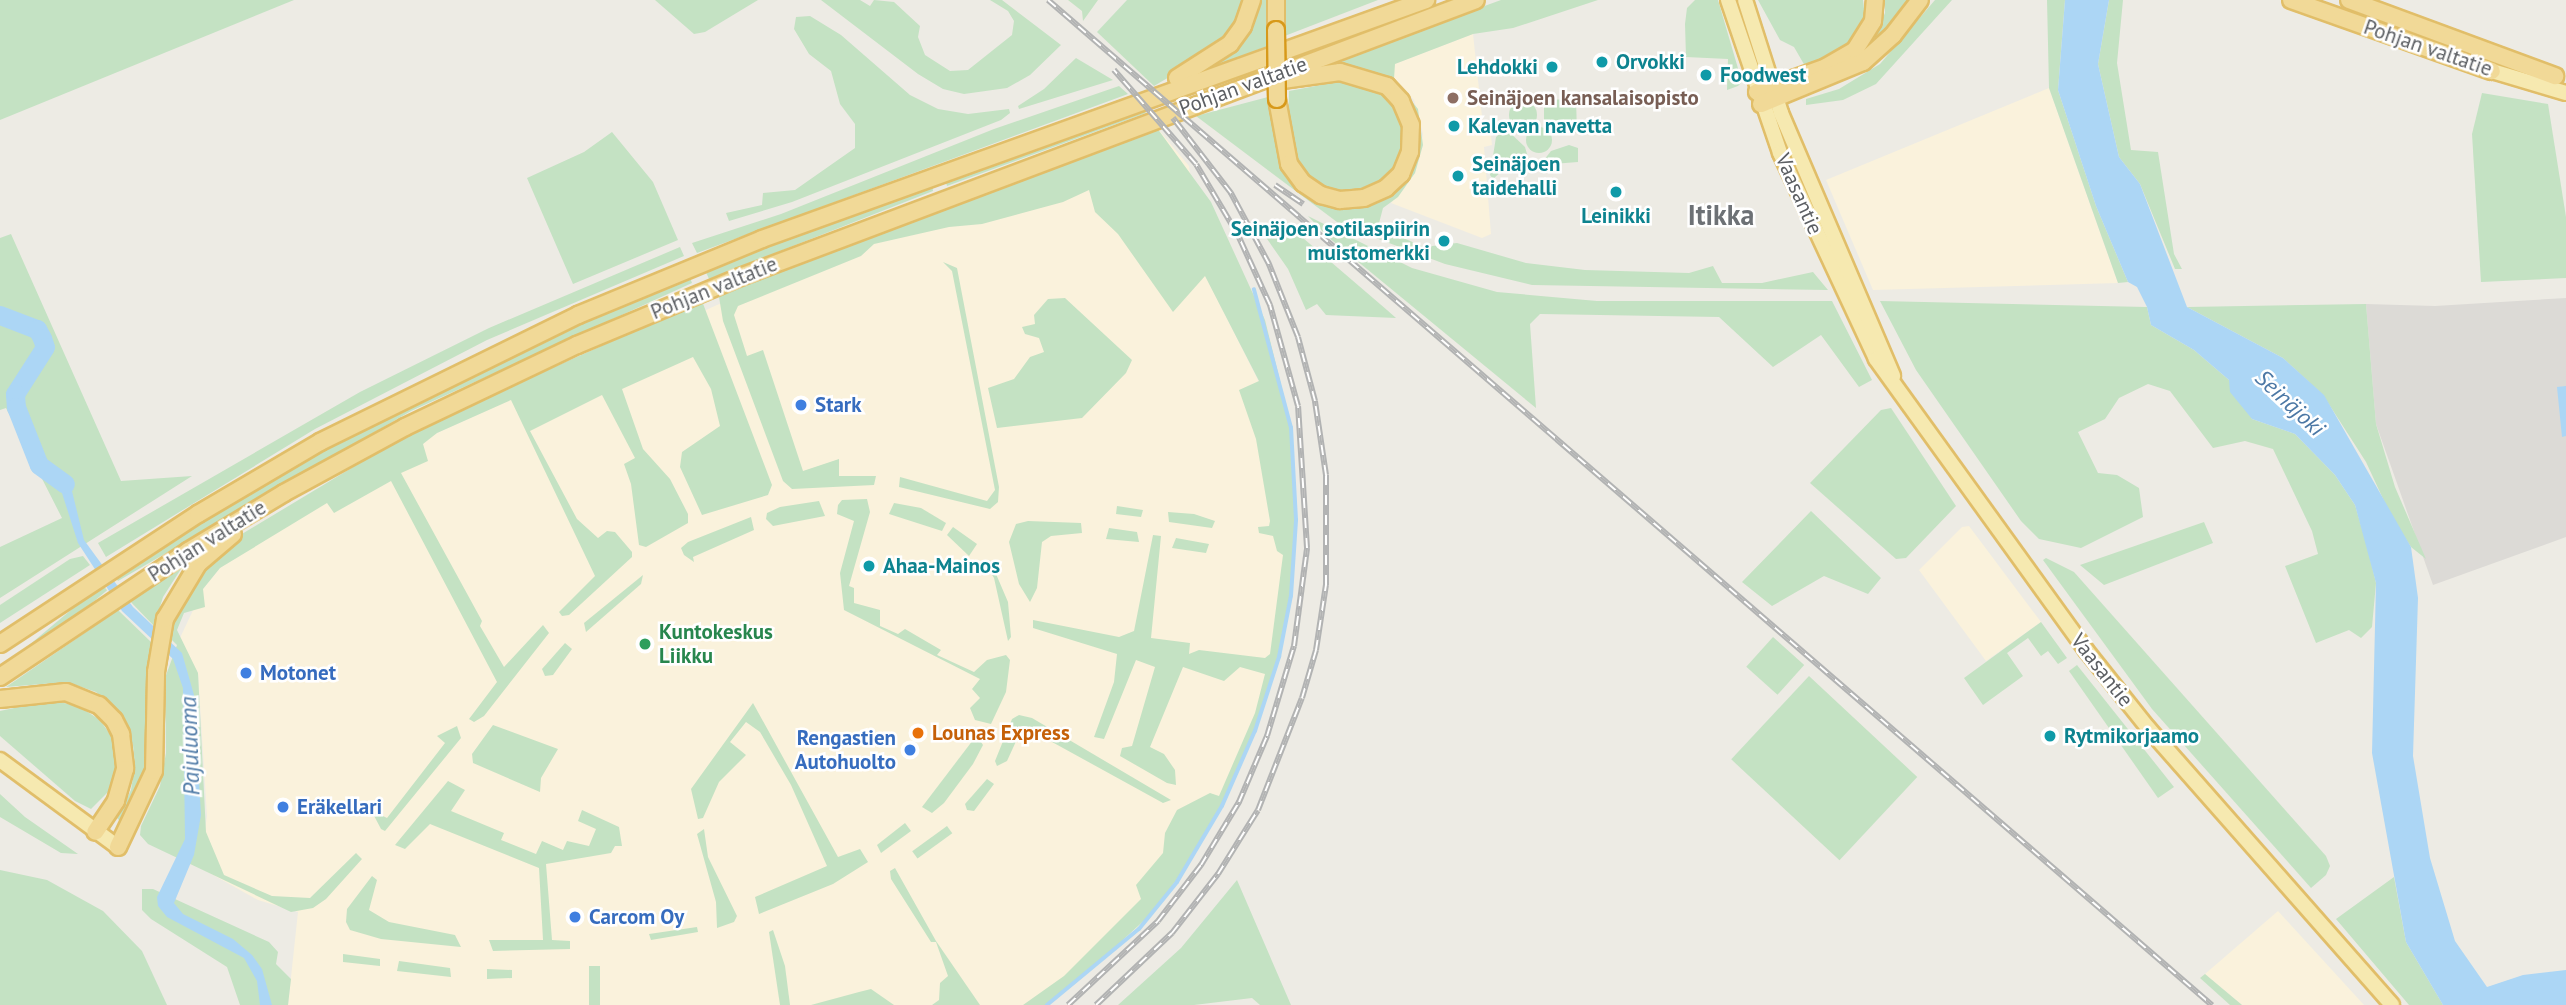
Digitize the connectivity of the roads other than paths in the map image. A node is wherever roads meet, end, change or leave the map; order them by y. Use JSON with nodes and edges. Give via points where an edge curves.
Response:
{"nodes":[{"id":1,"x":1252,"y":0,"type":"edge"},
{"id":2,"x":1276,"y":0,"type":"edge"},
{"id":3,"x":1426,"y":0,"type":"edge"},
{"id":4,"x":1476,"y":0,"type":"edge"},
{"id":5,"x":1728,"y":0,"type":"edge"},
{"id":6,"x":1745,"y":0,"type":"edge"},
{"id":7,"x":1875,"y":0,"type":"edge"},
{"id":8,"x":1920,"y":0,"type":"edge"},
{"id":9,"x":2291,"y":0,"type":"edge"},
{"id":10,"x":2349,"y":0,"type":"edge"},
{"id":11,"x":2492,"y":71,"type":"joint"},
{"id":12,"x":2560,"y":78,"type":"edge"},
{"id":13,"x":2566,"y":93,"type":"edge"},
{"id":14,"x":1223,"y":94,"type":"junction"},
{"id":15,"x":1767,"y":95,"type":"junction"},
{"id":16,"x":1126,"y":106,"type":"junction"},
{"id":17,"x":284,"y":493,"type":"junction"},
{"id":18,"x":4,"y":640,"type":"edge"},
{"id":19,"x":0,"y":677,"type":"edge"},
{"id":20,"x":0,"y":699,"type":"edge"},
{"id":21,"x":0,"y":760,"type":"edge"},
{"id":22,"x":95,"y":832,"type":"junction"},
{"id":23,"x":118,"y":846,"type":"joint"},
{"id":24,"x":2392,"y":1005,"type":"edge"}],
"edges":[{"from":1,"to":16,"type":"highway","via":[[1243,26],[1230,44],[1193,71]]},
{"from":2,"to":14,"type":"highway","bridge":true,"via":[[1276,30],[1277,99],[1289,164],[1303,183],[1340,200],[1364,198],[1386,188],[1401,173],[1410,152],[1410,125],[1401,101],[1387,86],[1340,72]]},
{"from":3,"to":16,"type":"highway","name":"Pohjan valtatie"},
{"from":4,"to":14,"type":"highway","name":"Pohjan valtatie"},
{"from":5,"to":15,"type":"main road","name":"Vaasantie"},
{"from":6,"to":15,"type":"main road","name":"Vaasantie"},
{"from":7,"to":15,"type":"highway","via":[[1874,21],[1855,50]]},
{"from":8,"to":15,"type":"highway","via":[[1893,35],[1863,62]]},
{"from":9,"to":11,"type":"highway","name":"Pohjan valtatie"},
{"from":10,"to":12,"type":"highway","name":"Pohjan valtatie"},
{"from":11,"to":13,"type":"main road","name":"Pohjan valtatie"},
{"from":14,"to":17,"type":"highway","name":"Pohjan valtatie","via":[[635,320],[460,400]]},
{"from":15,"to":24,"type":"main road","name":"Vaasantie","via":[[1826,254],[1876,359],[1894,377],[2102,670]]},
{"from":16,"to":18,"type":"highway","name":"Pohjan valtatie","via":[[762,239],[578,315],[320,442]]},
{"from":17,"to":19,"type":"highway","name":"Pohjan valtatie"},
{"from":17,"to":23,"type":"highway","via":[[198,564],[165,620],[159,653],[154,771]]},
{"from":20,"to":22,"type":"highway","via":[[66,692],[99,705],[114,720],[121,734],[125,769],[116,801]]},
{"from":21,"to":22,"type":"main road"},
{"from":22,"to":23,"type":"main road"}]}
